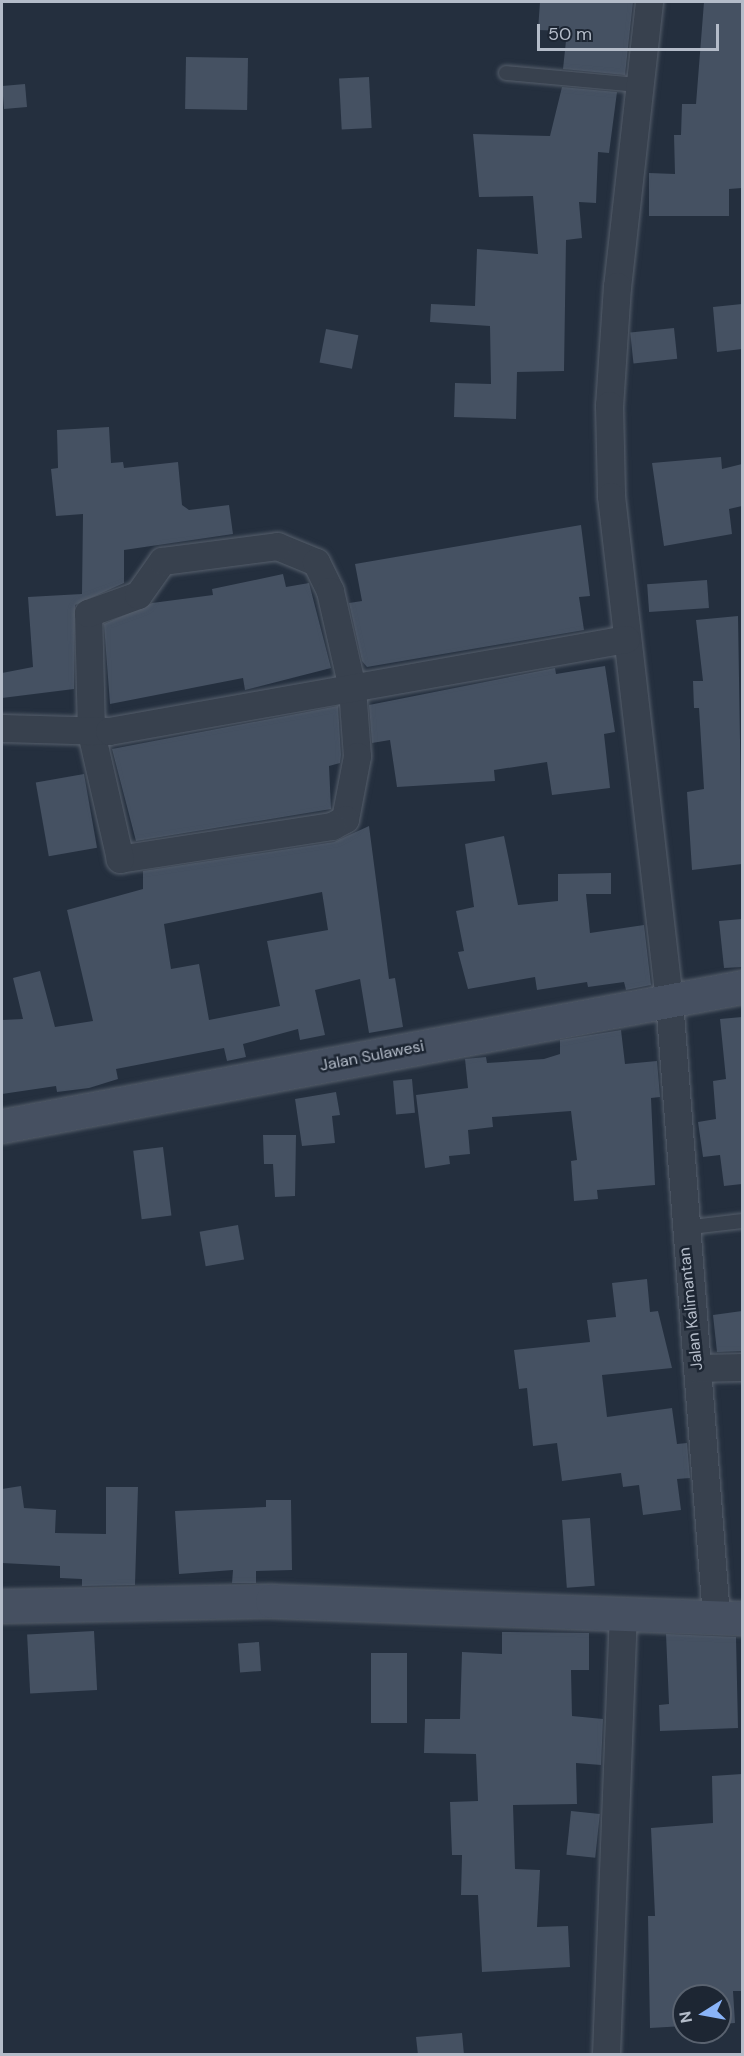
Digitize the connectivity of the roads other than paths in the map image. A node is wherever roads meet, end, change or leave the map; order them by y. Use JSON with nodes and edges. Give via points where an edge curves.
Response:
{"nodes":[{"id":1,"x":649,"y":2,"type":"edge"},
{"id":2,"x":506,"y":73,"type":"dead end"},
{"id":3,"x":639,"y":85,"type":"junction"},
{"id":4,"x":626,"y":639,"type":"junction"},
{"id":5,"x":352,"y":688,"type":"junction"},
{"id":6,"x":2,"y":728,"type":"edge"},
{"id":7,"x":91,"y":732,"type":"junction"},
{"id":8,"x":742,"y":987,"type":"edge"},
{"id":9,"x":669,"y":1000,"type":"junction"},
{"id":10,"x":2,"y":1126,"type":"edge"},
{"id":11,"x":742,"y":1221,"type":"edge"},
{"id":12,"x":683,"y":1228,"type":"junction"},
{"id":13,"x":742,"y":1367,"type":"edge"},
{"id":14,"x":697,"y":1368,"type":"junction"},
{"id":15,"x":2,"y":1605,"type":"edge"},
{"id":16,"x":623,"y":1616,"type":"junction"},
{"id":17,"x":729,"y":1617,"type":"edge"},
{"id":18,"x":606,"y":2055,"type":"edge"}],
"edges":[{"from":1,"to":3,"type":"street","name":"Jalan Kalimantan"},
{"from":2,"to":3,"type":"lane"},
{"from":3,"to":4,"type":"street","name":"Jalan Kalimantan","via":[[609,405],[611,496]]},
{"from":4,"to":5,"type":"street"},
{"from":4,"to":9,"type":"street","name":"Jalan Kalimantan"},
{"from":5,"to":7,"type":"street"},
{"from":5,"to":7,"type":"street","via":[[356,772],[345,819],[333,826],[120,859]]},
{"from":5,"to":7,"type":"street","via":[[326,575],[303,553],[258,547],[162,561],[142,593],[88,612]]},
{"from":6,"to":7,"type":"street","via":[[39,725]]},
{"from":8,"to":9,"type":"street","name":"Jalan Sulawesi"},
{"from":9,"to":10,"type":"street","name":"Jalan Sulawesi"},
{"from":9,"to":12,"type":"street","name":"Jalan Kalimantan"},
{"from":11,"to":12,"type":"lane"},
{"from":12,"to":14,"type":"street","name":"Jalan Kalimantan"},
{"from":13,"to":14,"type":"street"},
{"from":14,"to":17,"type":"street","name":"Jalan Kalimantan"},
{"from":15,"to":16,"type":"street","via":[[272,1601]]},
{"from":16,"to":17,"type":"street"},
{"from":16,"to":18,"type":"street"}]}
